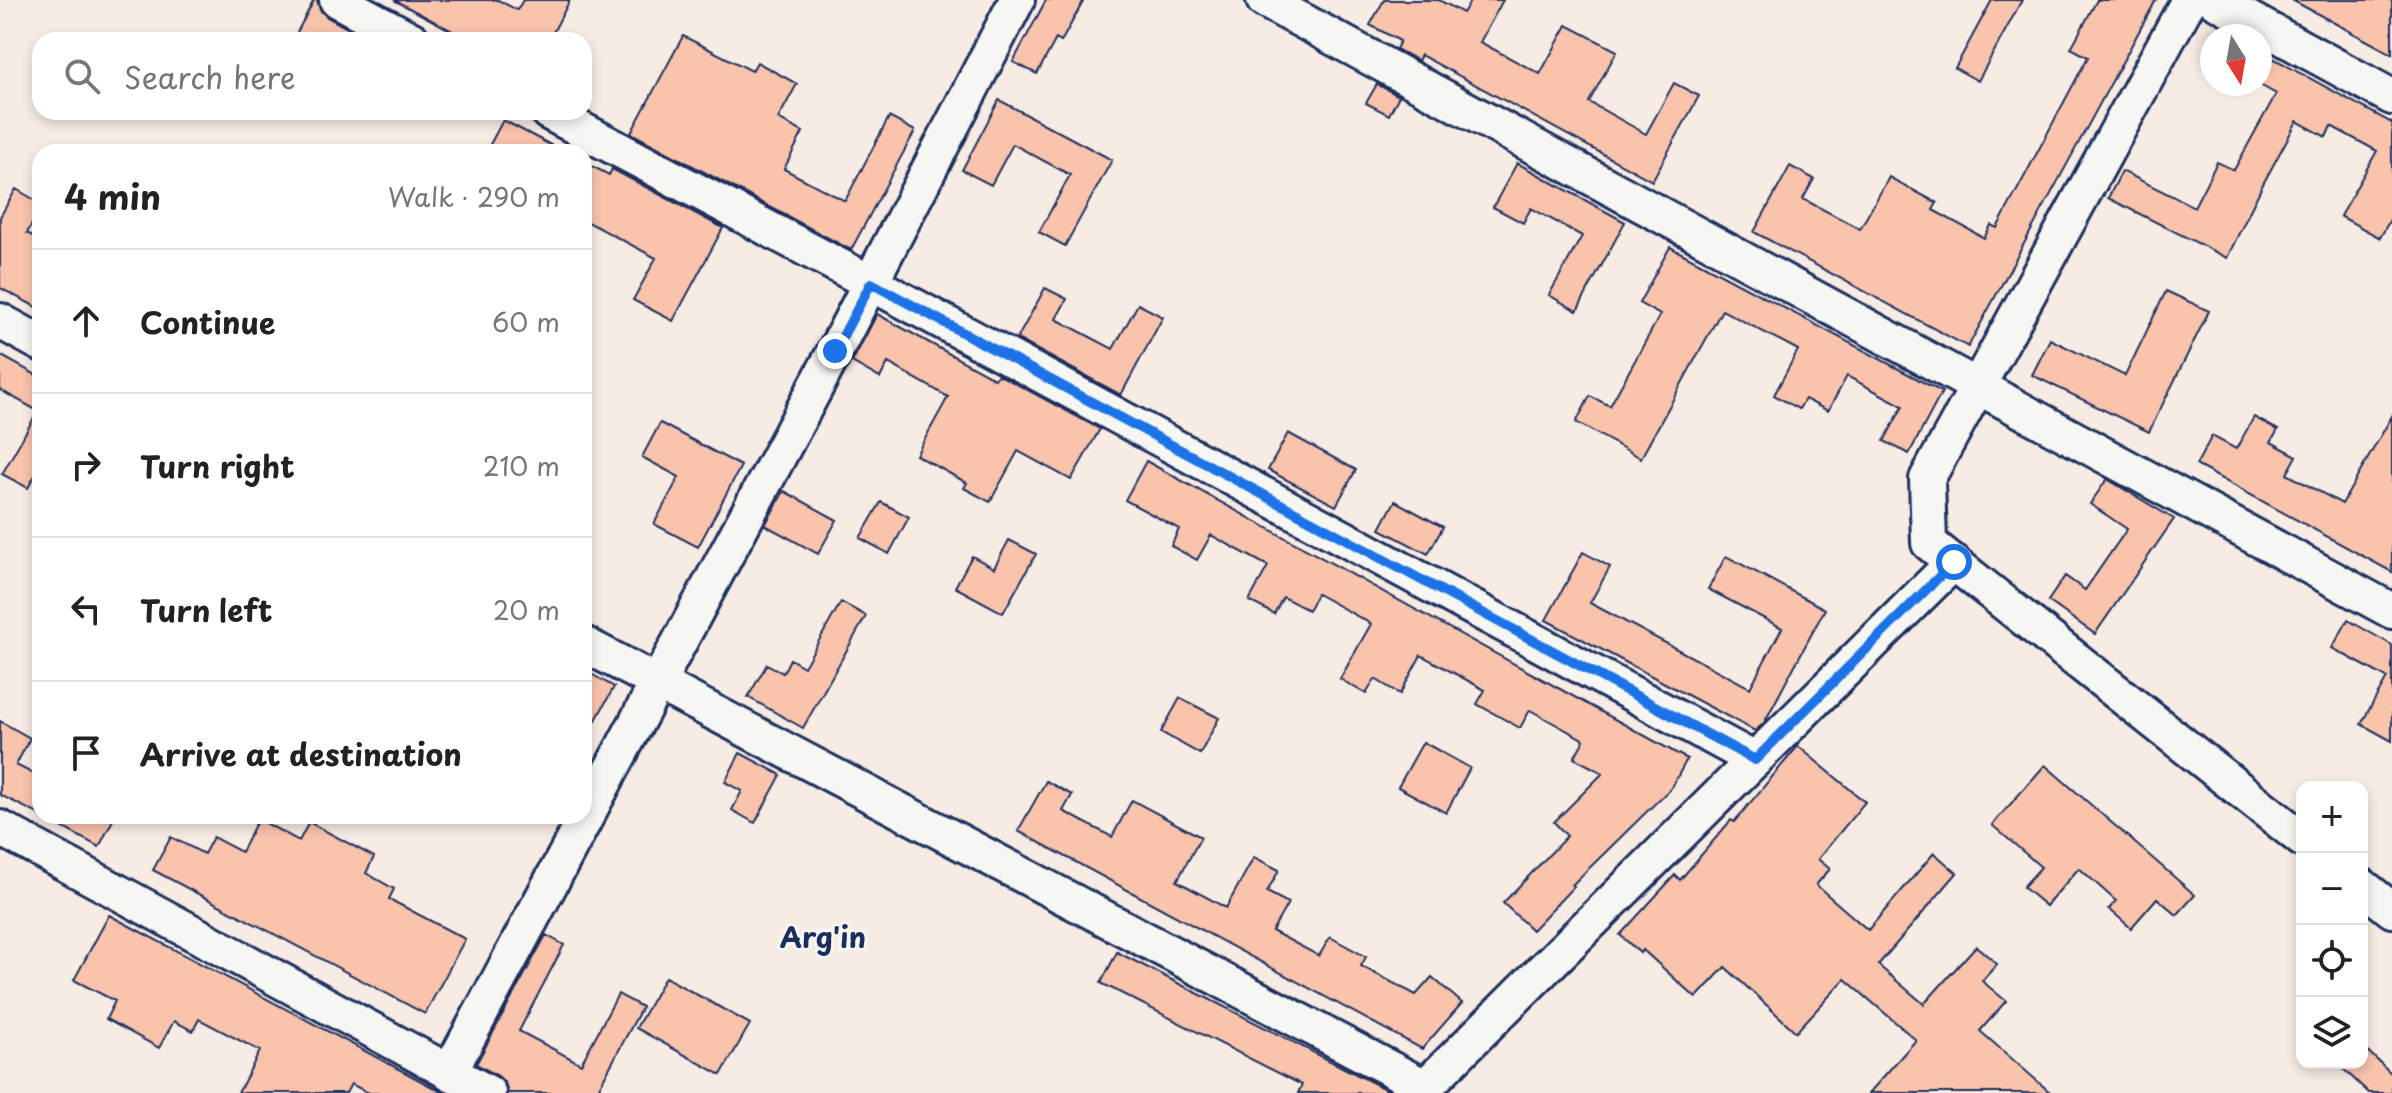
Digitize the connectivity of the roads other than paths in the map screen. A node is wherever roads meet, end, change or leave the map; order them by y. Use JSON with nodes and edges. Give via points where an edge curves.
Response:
{"nodes":[{"id":1,"x":337,"y":0,"type":"edge"},
{"id":2,"x":1017,"y":0,"type":"edge"},
{"id":3,"x":1264,"y":0,"type":"edge"},
{"id":4,"x":2189,"y":0,"type":"edge"},
{"id":5,"x":2214,"y":0,"type":"edge"},
{"id":6,"x":397,"y":32,"type":"edge"},
{"id":7,"x":2392,"y":97,"type":"edge"},
{"id":8,"x":563,"y":120,"type":"edge"},
{"id":9,"x":871,"y":283,"type":"junction"},
{"id":10,"x":0,"y":321,"type":"edge"},
{"id":11,"x":32,"y":339,"type":"edge"},
{"id":12,"x":1978,"y":387,"type":"junction"},
{"id":13,"x":1954,"y":562,"type":"junction"},
{"id":14,"x":2392,"y":611,"type":"edge"},
{"id":15,"x":592,"y":649,"type":"edge"},
{"id":16,"x":656,"y":685,"type":"junction"},
{"id":17,"x":1755,"y":760,"type":"junction"},
{"id":18,"x":592,"y":805,"type":"edge"},
{"id":19,"x":582,"y":824,"type":"edge"},
{"id":20,"x":0,"y":828,"type":"edge"},
{"id":21,"x":2296,"y":834,"type":"edge"},
{"id":22,"x":2368,"y":891,"type":"edge"},
{"id":23,"x":2392,"y":910,"type":"edge"},
{"id":24,"x":449,"y":1073,"type":"junction"},
{"id":25,"x":1422,"y":1090,"type":"edge"},
{"id":26,"x":488,"y":1093,"type":"edge"}],
"edges":[{"from":1,"to":6,"type":"street"},
{"from":2,"to":9,"type":"street"},
{"from":3,"to":12,"type":"street"},
{"from":4,"to":12,"type":"street"},
{"from":5,"to":7,"type":"street"},
{"from":8,"to":9,"type":"street"},
{"from":9,"to":16,"type":"street"},
{"from":9,"to":17,"type":"street"},
{"from":10,"to":11,"type":"street"},
{"from":12,"to":13,"type":"street","via":[[1927,479],[1929,543]]},
{"from":12,"to":14,"type":"street"},
{"from":13,"to":17,"type":"street"},
{"from":13,"to":21,"type":"street"},
{"from":15,"to":16,"type":"street"},
{"from":16,"to":18,"type":"street"},
{"from":16,"to":25,"type":"street"},
{"from":17,"to":25,"type":"street"},
{"from":19,"to":24,"type":"street"},
{"from":20,"to":24,"type":"street"},
{"from":22,"to":23,"type":"street"},
{"from":24,"to":26,"type":"street"}]}
